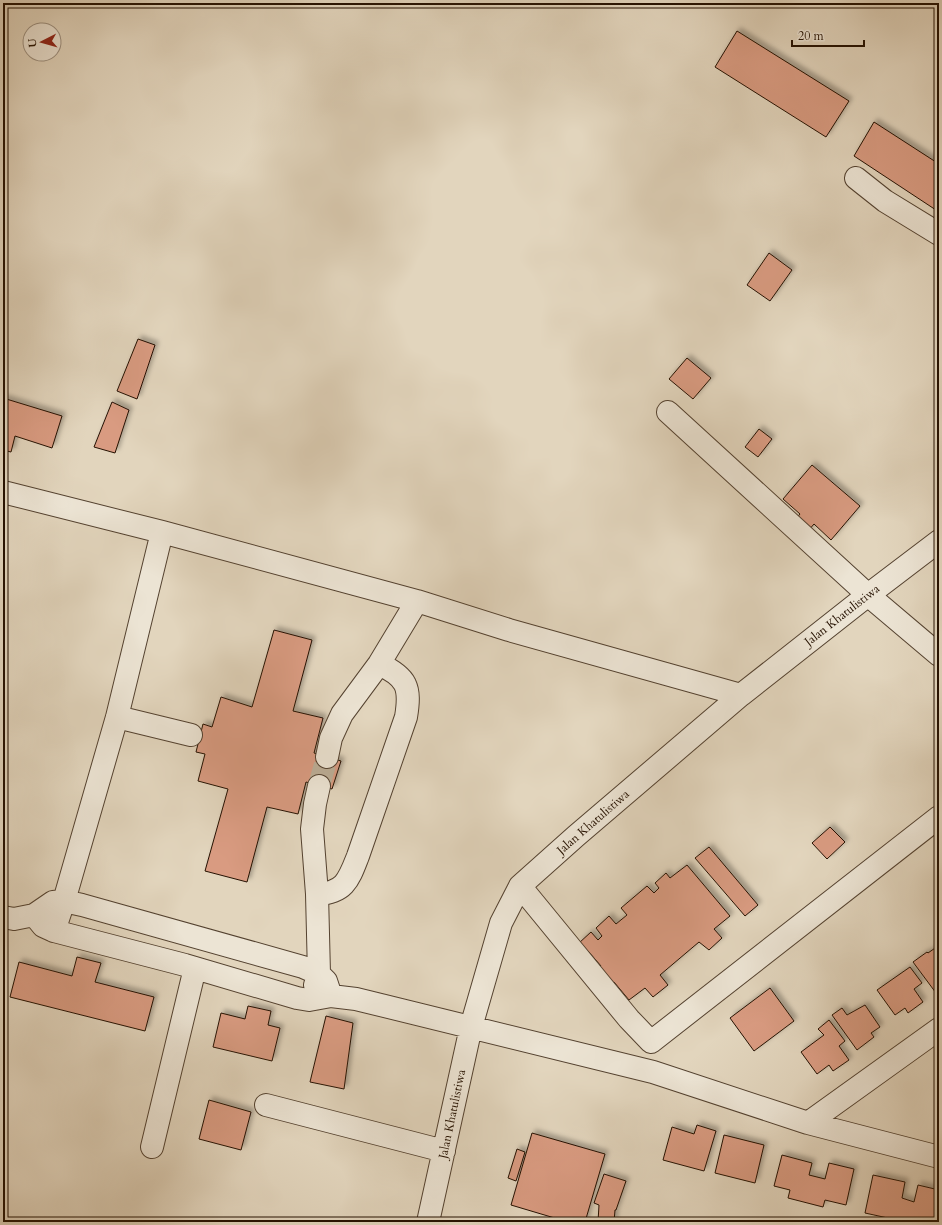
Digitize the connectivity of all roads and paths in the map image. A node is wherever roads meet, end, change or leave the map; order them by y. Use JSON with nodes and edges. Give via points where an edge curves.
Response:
{"nodes":[{"id":1,"x":856,"y":178,"type":"dead end"},
{"id":2,"x":939,"y":234,"type":"edge"},
{"id":3,"x":668,"y":412,"type":"dead end"},
{"id":4,"x":3,"y":492,"type":"edge"},
{"id":5,"x":162,"y":532,"type":"junction"},
{"id":6,"x":939,"y":541,"type":"edge"},
{"id":7,"x":868,"y":595,"type":"junction"},
{"id":8,"x":417,"y":601,"type":"junction"},
{"id":9,"x":939,"y":655,"type":"edge"},
{"id":10,"x":379,"y":664,"type":"junction"},
{"id":11,"x":741,"y":695,"type":"junction"},
{"id":12,"x":117,"y":717,"type":"junction"},
{"id":13,"x":191,"y":735,"type":"dead end"},
{"id":14,"x":327,"y":757,"type":"tunnel mouth"},
{"id":15,"x":319,"y":786,"type":"tunnel mouth"},
{"id":16,"x":939,"y":817,"type":"edge"},
{"id":17,"x":520,"y":886,"type":"junction"},
{"id":18,"x":317,"y":894,"type":"junction"},
{"id":19,"x":64,"y":901,"type":"junction"},
{"id":20,"x":34,"y":915,"type":"junction"},
{"id":21,"x":3,"y":917,"type":"edge"},
{"id":22,"x":54,"y":932,"type":"junction"},
{"id":23,"x":195,"y":968,"type":"junction"},
{"id":24,"x":319,"y":974,"type":"junction"},
{"id":25,"x":332,"y":996,"type":"junction"},
{"id":26,"x":309,"y":1000,"type":"junction"},
{"id":27,"x":471,"y":1027,"type":"junction"},
{"id":28,"x":939,"y":1029,"type":"edge"},
{"id":29,"x":651,"y":1042,"type":"junction"},
{"id":30,"x":653,"y":1072,"type":"junction"},
{"id":31,"x":266,"y":1105,"type":"dead end"},
{"id":32,"x":808,"y":1123,"type":"junction"},
{"id":33,"x":152,"y":1147,"type":"dead end"},
{"id":34,"x":444,"y":1151,"type":"junction"},
{"id":35,"x":939,"y":1157,"type":"edge"},
{"id":36,"x":428,"y":1222,"type":"edge"}],
"edges":[{"from":1,"to":2,"type":"street","via":[[885,201]]},
{"from":3,"to":7,"type":"street"},
{"from":4,"to":5,"type":"street"},
{"from":5,"to":8,"type":"street"},
{"from":5,"to":12,"type":"street"},
{"from":6,"to":7,"type":"street","name":"Jalan Khatulistiwa"},
{"from":7,"to":9,"type":"street"},
{"from":7,"to":11,"type":"street","name":"Jalan Khatulistiwa"},
{"from":8,"to":10,"type":"street"},
{"from":8,"to":11,"type":"street","via":[[509,630]]},
{"from":10,"to":14,"type":"street","via":[[342,714],[331,738]]},
{"from":10,"to":18,"type":"street","via":[[401,677],[407,690],[406,717],[350,877],[341,887],[328,893]]},
{"from":11,"to":17,"type":"street","name":"Jalan Khatulistiwa"},
{"from":12,"to":13,"type":"street"},
{"from":12,"to":19,"type":"street"},
{"from":15,"to":18,"type":"street","via":[[312,829]]},
{"from":16,"to":29,"type":"street"},
{"from":17,"to":27,"type":"street","name":"Jalan Khatulistiwa","via":[[501,922]]},
{"from":17,"to":29,"type":"street"},
{"from":18,"to":24,"type":"street"},
{"from":19,"to":20,"type":"street","via":[[53,902]]},
{"from":19,"to":22,"type":"street"},
{"from":19,"to":24,"type":"street","via":[[303,967]]},
{"from":20,"to":21,"type":"street","via":[[14,919]]},
{"from":20,"to":22,"type":"street","via":[[43,926]]},
{"from":22,"to":23,"type":"street"},
{"from":23,"to":26,"type":"street"},
{"from":23,"to":33,"type":"street"},
{"from":24,"to":25,"type":"street","via":[[326,981]]},
{"from":24,"to":26,"type":"street"},
{"from":25,"to":26,"type":"street"},
{"from":25,"to":27,"type":"street","via":[[356,999]]},
{"from":27,"to":30,"type":"street"},
{"from":27,"to":34,"type":"street","name":"Jalan Khatulistiwa"},
{"from":28,"to":32,"type":"street"},
{"from":29,"to":30,"type":"street"},
{"from":30,"to":32,"type":"street"},
{"from":31,"to":34,"type":"street"},
{"from":32,"to":35,"type":"street"},
{"from":34,"to":36,"type":"street","name":"Jalan Khatulistiwa"}]}
